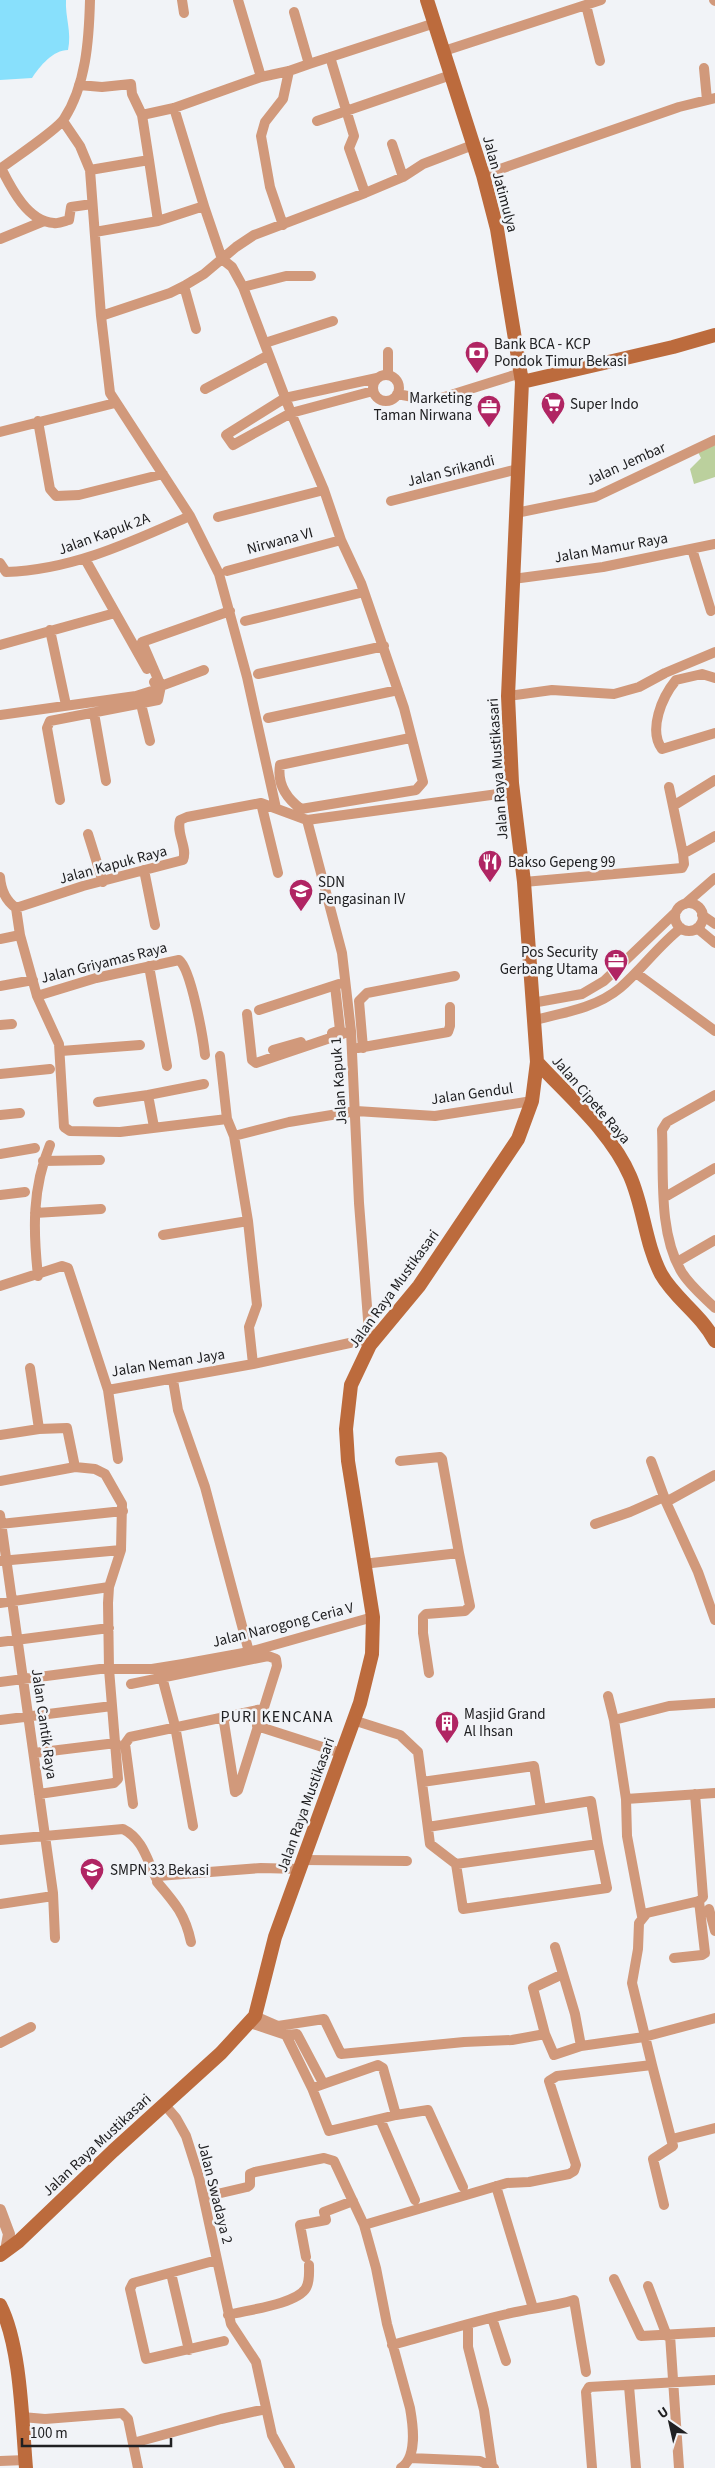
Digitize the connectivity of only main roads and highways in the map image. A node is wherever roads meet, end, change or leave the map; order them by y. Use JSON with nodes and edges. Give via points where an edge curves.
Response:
{"nodes":[{"id":1,"x":427,"y":0,"type":"edge"},
{"id":2,"x":715,"y":335,"type":"edge"},
{"id":3,"x":522,"y":377,"type":"junction"},
{"id":4,"x":537,"y":1062,"type":"junction"},
{"id":5,"x":715,"y":1341,"type":"edge"},
{"id":6,"x":3,"y":2252,"type":"edge"},
{"id":7,"x":0,"y":2305,"type":"edge"},
{"id":8,"x":26,"y":2464,"type":"edge"}],
"edges":[{"from":1,"to":3,"type":"main road","name":"Jalan Jatimulya","via":[[483,175],[502,252]]},
{"from":2,"to":3,"type":"main road","via":[[673,347]]},
{"from":3,"to":4,"type":"main road","name":"Jalan Raya Mustikasari","via":[[508,696],[513,792],[524,882]]},
{"from":4,"to":5,"type":"main road","name":"Jalan Cipete Raya","via":[[606,1138],[625,1166],[655,1261],[669,1286],[700,1317]]},
{"from":4,"to":6,"type":"main road","name":"Jalan Raya Mustikasari","via":[[526,1121],[505,1161],[419,1286],[369,1342],[351,1386],[346,1429],[348,1461],[373,1617],[372,1654],[354,1720],[273,1942],[252,2020],[19,2241]]},
{"from":7,"to":8,"type":"main road","via":[[16,2365]]}]}
